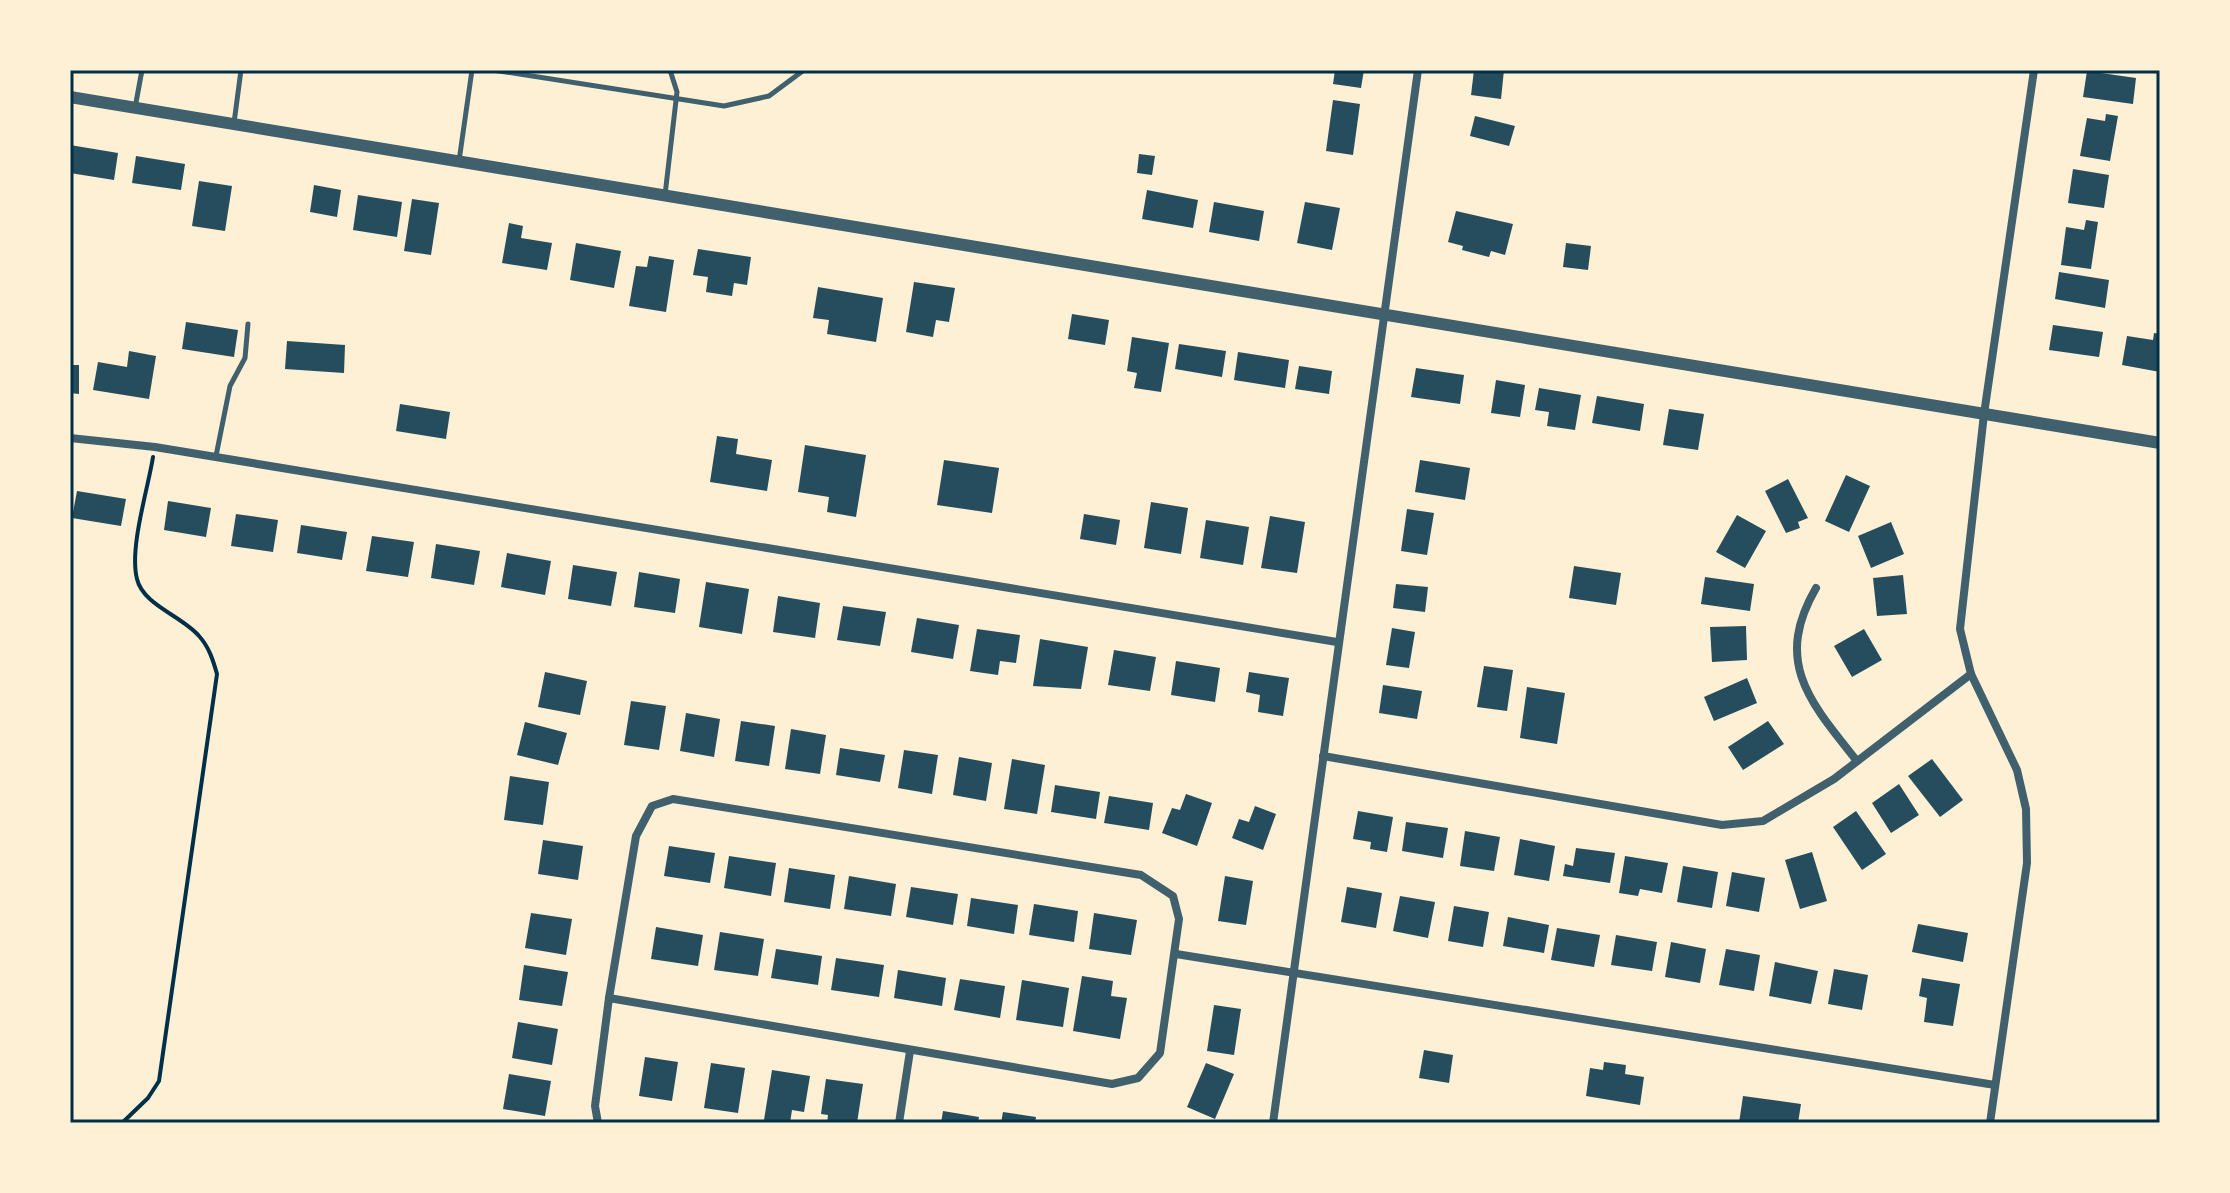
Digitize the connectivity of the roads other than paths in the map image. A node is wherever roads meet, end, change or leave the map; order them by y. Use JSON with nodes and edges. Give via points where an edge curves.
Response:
{"nodes":[{"id":1,"x":142,"y":70,"type":"edge"},
{"id":2,"x":241,"y":70,"type":"edge"},
{"id":3,"x":472,"y":70,"type":"edge"},
{"id":4,"x":493,"y":70,"type":"edge"},
{"id":5,"x":670,"y":70,"type":"edge"},
{"id":6,"x":804,"y":70,"type":"edge"},
{"id":7,"x":1418,"y":70,"type":"edge"},
{"id":8,"x":2034,"y":70,"type":"edge"},
{"id":9,"x":70,"y":97,"type":"edge"},
{"id":10,"x":676,"y":100,"type":"junction"},
{"id":11,"x":135,"y":108,"type":"junction"},
{"id":12,"x":234,"y":124,"type":"junction"},
{"id":13,"x":459,"y":162,"type":"junction"},
{"id":14,"x":665,"y":196,"type":"junction"},
{"id":15,"x":1385,"y":314,"type":"junction"},
{"id":16,"x":248,"y":324,"type":"dead end"},
{"id":17,"x":1984,"y":414,"type":"junction"},
{"id":18,"x":70,"y":438,"type":"edge"},
{"id":19,"x":2160,"y":443,"type":"edge"},
{"id":20,"x":215,"y":457,"type":"junction"},
{"id":21,"x":1816,"y":588,"type":"dead end"},
{"id":22,"x":1337,"y":642,"type":"junction"},
{"id":23,"x":1971,"y":674,"type":"junction"},
{"id":24,"x":1323,"y":756,"type":"junction"},
{"id":25,"x":1857,"y":761,"type":"junction"},
{"id":26,"x":1176,"y":954,"type":"junction"},
{"id":27,"x":1294,"y":974,"type":"junction"},
{"id":28,"x":609,"y":998,"type":"junction"},
{"id":29,"x":910,"y":1051,"type":"junction"},
{"id":30,"x":1995,"y":1085,"type":"junction"},
{"id":31,"x":598,"y":1123,"type":"edge"},
{"id":32,"x":899,"y":1123,"type":"edge"},
{"id":33,"x":1273,"y":1123,"type":"edge"},
{"id":34,"x":1990,"y":1123,"type":"edge"}],
"edges":[{"from":1,"to":11,"type":"lane"},
{"from":2,"to":12,"type":"lane"},
{"from":3,"to":13,"type":"lane"},
{"from":4,"to":10,"type":"lane"},
{"from":5,"to":10,"type":"lane"},
{"from":6,"to":10,"type":"lane","via":[[769,96],[724,106]]},
{"from":7,"to":15,"type":"street"},
{"from":8,"to":17,"type":"street"},
{"from":9,"to":11,"type":"street"},
{"from":10,"to":14,"type":"lane"},
{"from":11,"to":12,"type":"street"},
{"from":12,"to":13,"type":"street"},
{"from":13,"to":14,"type":"street"},
{"from":14,"to":15,"type":"street"},
{"from":15,"to":17,"type":"street"},
{"from":15,"to":22,"type":"street"},
{"from":16,"to":20,"type":"lane","via":[[247,347],[230,386]]},
{"from":17,"to":19,"type":"street"},
{"from":17,"to":23,"type":"street","via":[[1960,629]]},
{"from":18,"to":20,"type":"street"},
{"from":20,"to":22,"type":"street"},
{"from":21,"to":25,"type":"street","via":[[1797,633],[1801,678],[1811,702]]},
{"from":22,"to":24,"type":"street"},
{"from":23,"to":25,"type":"street"},
{"from":23,"to":30,"type":"street","via":[[2017,770],[2026,809],[2027,863]]},
{"from":24,"to":25,"type":"street","via":[[1722,825],[1763,821]]},
{"from":24,"to":27,"type":"street"},
{"from":26,"to":27,"type":"street"},
{"from":26,"to":28,"type":"street","via":[[1179,919],[1173,896],[1141,875],[673,799],[652,806],[636,836]]},
{"from":26,"to":29,"type":"street","via":[[1160,1053],[1138,1078],[1112,1084]]},
{"from":27,"to":30,"type":"street"},
{"from":27,"to":33,"type":"street"},
{"from":28,"to":29,"type":"street"},
{"from":28,"to":31,"type":"street","via":[[595,1106]]},
{"from":29,"to":32,"type":"street"},
{"from":30,"to":34,"type":"street"}]}
